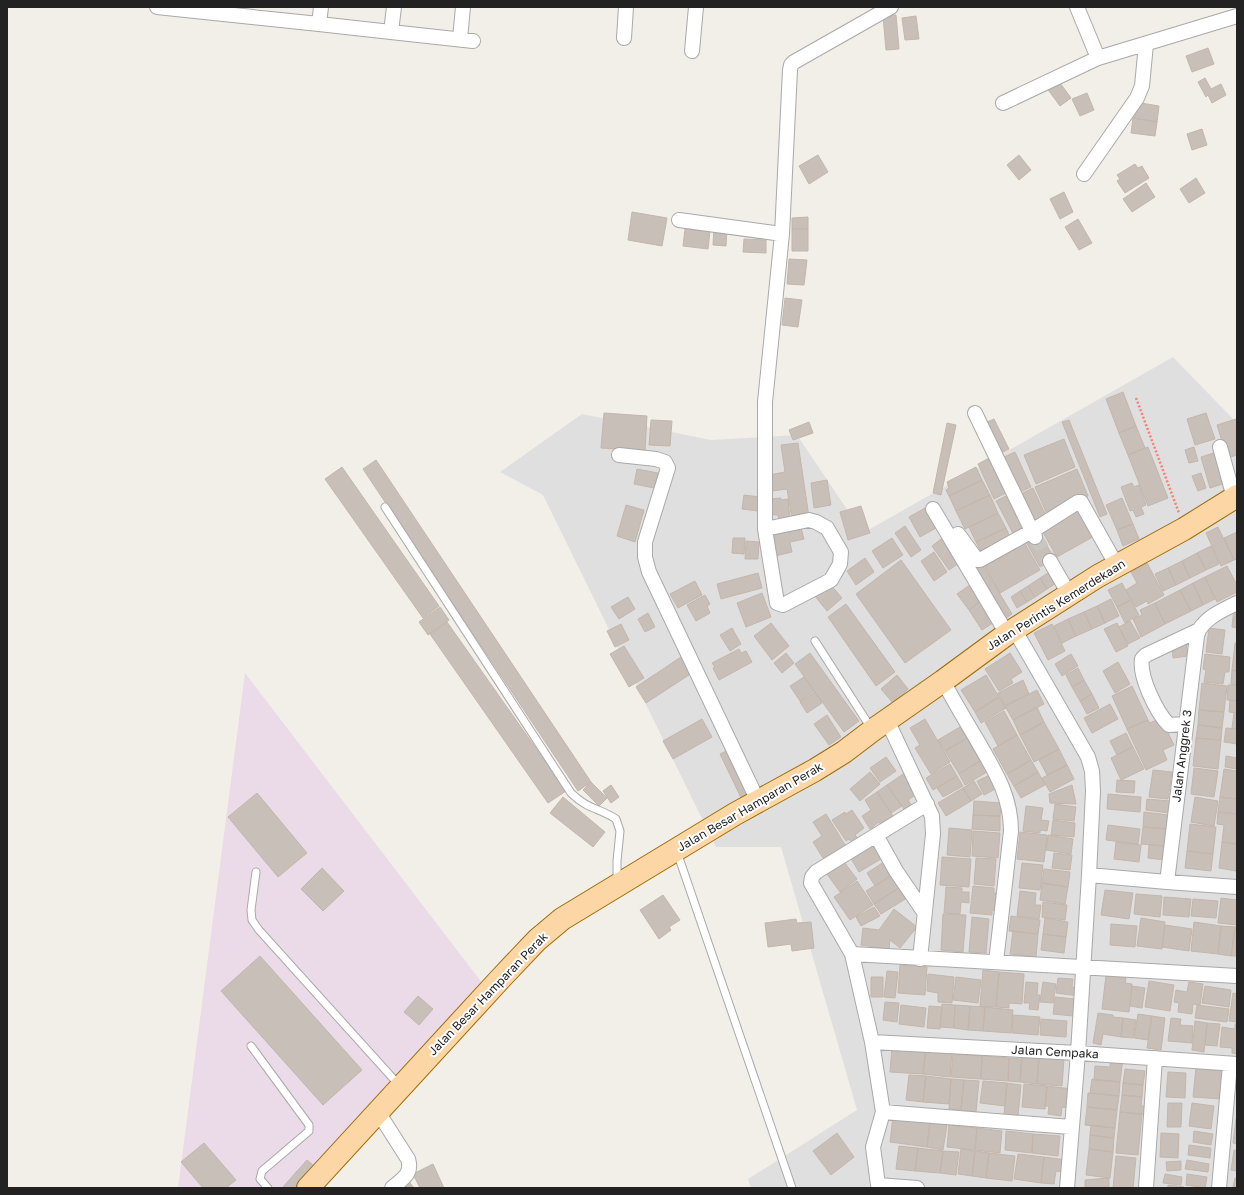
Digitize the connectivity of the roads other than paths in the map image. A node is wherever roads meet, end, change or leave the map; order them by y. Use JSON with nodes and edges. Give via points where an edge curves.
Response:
{"nodes":[{"id":1,"x":157,"y":7,"type":"edge"},
{"id":2,"x":321,"y":7,"type":"edge"},
{"id":3,"x":394,"y":7,"type":"edge"},
{"id":4,"x":463,"y":7,"type":"edge"},
{"id":5,"x":625,"y":7,"type":"edge"},
{"id":6,"x":696,"y":7,"type":"edge"},
{"id":7,"x":891,"y":7,"type":"edge"},
{"id":8,"x":1078,"y":7,"type":"edge"},
{"id":9,"x":1237,"y":16,"type":"edge"},
{"id":10,"x":319,"y":24,"type":"junction"},
{"id":11,"x":391,"y":32,"type":"junction"},
{"id":12,"x":624,"y":38,"type":"dead end"},
{"id":13,"x":1143,"y":45,"type":"junction"},
{"id":14,"x":692,"y":51,"type":"dead end"},
{"id":15,"x":1101,"y":58,"type":"junction"},
{"id":16,"x":1003,"y":103,"type":"dead end"},
{"id":17,"x":1084,"y":174,"type":"dead end"},
{"id":18,"x":679,"y":220,"type":"dead end"},
{"id":19,"x":782,"y":234,"type":"junction"},
{"id":20,"x":975,"y":413,"type":"dead end"},
{"id":21,"x":1220,"y":447,"type":"dead end"},
{"id":22,"x":619,"y":455,"type":"dead end"},
{"id":23,"x":1236,"y":497,"type":"edge"},
{"id":24,"x":385,"y":507,"type":"dead end"},
{"id":25,"x":765,"y":529,"type":"junction"},
{"id":26,"x":1033,"y":534,"type":"junction"},
{"id":27,"x":1050,"y":561,"type":"tunnel mouth"},
{"id":28,"x":1117,"y":566,"type":"junction"},
{"id":29,"x":1069,"y":594,"type":"junction"},
{"id":30,"x":1237,"y":603,"type":"edge"},
{"id":31,"x":1199,"y":630,"type":"junction"},
{"id":32,"x":1010,"y":631,"type":"junction"},
{"id":33,"x":815,"y":641,"type":"dead end"},
{"id":34,"x":943,"y":681,"type":"junction"},
{"id":35,"x":1186,"y":724,"type":"junction"},
{"id":36,"x":880,"y":725,"type":"junction"},
{"id":37,"x":844,"y":752,"type":"joint"},
{"id":38,"x":758,"y":801,"type":"junction"},
{"id":39,"x":926,"y":804,"type":"junction"},
{"id":40,"x":876,"y":835,"type":"junction"},
{"id":41,"x":676,"y":850,"type":"junction"},
{"id":42,"x":256,"y":872,"type":"dead end"},
{"id":43,"x":1089,"y":875,"type":"junction"},
{"id":44,"x":1167,"y":882,"type":"junction"},
{"id":45,"x":617,"y":885,"type":"junction"},
{"id":46,"x":1237,"y":887,"type":"edge"},
{"id":47,"x":924,"y":912,"type":"junction"},
{"id":48,"x":852,"y":954,"type":"junction"},
{"id":49,"x":920,"y":959,"type":"junction"},
{"id":50,"x":996,"y":962,"type":"junction"},
{"id":51,"x":1083,"y":967,"type":"junction"},
{"id":52,"x":1237,"y":976,"type":"edge"},
{"id":53,"x":872,"y":1042,"type":"junction"},
{"id":54,"x":251,"y":1046,"type":"dead end"},
{"id":55,"x":1078,"y":1053,"type":"junction"},
{"id":56,"x":1155,"y":1058,"type":"junction"},
{"id":57,"x":1233,"y":1064,"type":"edge"},
{"id":58,"x":401,"y":1087,"type":"junction"},
{"id":59,"x":378,"y":1112,"type":"junction"},
{"id":60,"x":883,"y":1112,"type":"junction"},
{"id":61,"x":1071,"y":1127,"type":"junction"},
{"id":62,"x":315,"y":1185,"type":"edge"},
{"id":63,"x":268,"y":1188,"type":"edge"},
{"id":64,"x":392,"y":1188,"type":"edge"},
{"id":65,"x":792,"y":1188,"type":"edge"},
{"id":66,"x":917,"y":1188,"type":"edge"},
{"id":67,"x":1067,"y":1188,"type":"edge"},
{"id":68,"x":1146,"y":1188,"type":"edge"},
{"id":69,"x":1219,"y":1188,"type":"edge"}],
"edges":[{"from":1,"to":10,"type":"street"},
{"from":2,"to":10,"type":"street"},
{"from":3,"to":11,"type":"street"},
{"from":4,"to":11,"type":"street","via":[[467,40]]},
{"from":5,"to":12,"type":"street"},
{"from":6,"to":14,"type":"street"},
{"from":7,"to":19,"type":"street","via":[[791,66]]},
{"from":8,"to":15,"type":"street"},
{"from":9,"to":13,"type":"street"},
{"from":10,"to":11,"type":"street"},
{"from":13,"to":15,"type":"street"},
{"from":13,"to":17,"type":"street","via":[[1142,86],[1137,98]]},
{"from":15,"to":16,"type":"street"},
{"from":18,"to":19,"type":"street"},
{"from":19,"to":25,"type":"street","via":[[764,402]]},
{"from":20,"to":26,"type":"street"},
{"from":21,"to":23,"type":"street"},
{"from":22,"to":38,"type":"street","via":[[656,459],[665,462],[668,468],[645,542],[649,572]]},
{"from":23,"to":28,"type":"main road","name":"Jalan Perintis Kemerdekaan"},
{"from":24,"to":45,"type":"lane","via":[[571,793],[579,801],[616,818],[620,831]]},
{"from":25,"to":25,"type":"street","via":[[777,603],[783,605],[831,580],[840,564],[841,552],[827,528],[809,520]]},
{"from":26,"to":28,"type":"street","via":[[1081,502]]},
{"from":26,"to":32,"type":"street","via":[[977,560],[938,510]]},
{"from":27,"to":29,"type":"street"},
{"from":28,"to":29,"type":"main road","name":"Jalan Perintis Kemerdekaan"},
{"from":29,"to":32,"type":"main road","name":"Jalan Perintis Kemerdekaan"},
{"from":30,"to":31,"type":"street","via":[[1211,616]]},
{"from":31,"to":35,"type":"street","name":"Jalan Anggrek 3"},
{"from":31,"to":35,"type":"street","via":[[1146,655],[1141,666],[1151,698],[1166,722],[1169,725]]},
{"from":32,"to":34,"type":"main road","name":"Jalan Perintis Kemerdekaan"},
{"from":32,"to":43,"type":"street","via":[[1088,757],[1093,791]]},
{"from":33,"to":36,"type":"lane"},
{"from":34,"to":36,"type":"main road","name":"Jalan Perintis Kemerdekaan"},
{"from":34,"to":50,"type":"street","via":[[997,776],[1011,817]]},
{"from":35,"to":44,"type":"street","name":"Jalan Anggrek 3"},
{"from":36,"to":37,"type":"main road","name":"Jalan Perintis Kemerdekaan"},
{"from":36,"to":39,"type":"street"},
{"from":37,"to":38,"type":"main road","name":"Jalan Besar Hamparan Perak"},
{"from":38,"to":41,"type":"main road","name":"Jalan Besar Hamparan Perak"},
{"from":39,"to":40,"type":"street"},
{"from":39,"to":47,"type":"street","via":[[932,816],[933,834]]},
{"from":40,"to":47,"type":"street","via":[[896,871]]},
{"from":40,"to":48,"type":"street","via":[[812,877],[812,883]]},
{"from":41,"to":45,"type":"main road","name":"Jalan Besar Hamparan Perak"},
{"from":41,"to":65,"type":"lane"},
{"from":42,"to":58,"type":"lane","via":[[252,920]]},
{"from":43,"to":44,"type":"street"},
{"from":43,"to":51,"type":"street"},
{"from":44,"to":46,"type":"street"},
{"from":45,"to":58,"type":"main road","name":"Jalan Besar Hamparan Perak","via":[[562,919],[537,940]]},
{"from":47,"to":49,"type":"street"},
{"from":48,"to":49,"type":"street"},
{"from":48,"to":53,"type":"street"},
{"from":49,"to":50,"type":"street"},
{"from":50,"to":51,"type":"street"},
{"from":51,"to":52,"type":"street"},
{"from":51,"to":55,"type":"street"},
{"from":53,"to":55,"type":"street","name":"Jalan Cempaka"},
{"from":53,"to":60,"type":"street"},
{"from":54,"to":63,"type":"lane","via":[[309,1125],[309,1131],[262,1171],[260,1179]]},
{"from":55,"to":56,"type":"street","name":"Jalan Cempaka"},
{"from":55,"to":61,"type":"street"},
{"from":56,"to":57,"type":"street","name":"Jalan Cempaka"},
{"from":56,"to":68,"type":"street"},
{"from":57,"to":69,"type":"street"},
{"from":58,"to":59,"type":"main road","name":"Jalan Besar Hamparan Perak"},
{"from":59,"to":62,"type":"main road","name":"Jalan Besar Hamparan Perak"},
{"from":59,"to":64,"type":"street","via":[[411,1167],[408,1174]]},
{"from":60,"to":61,"type":"street"},
{"from":60,"to":66,"type":"street","via":[[873,1147],[878,1185]]},
{"from":61,"to":67,"type":"street"}]}
